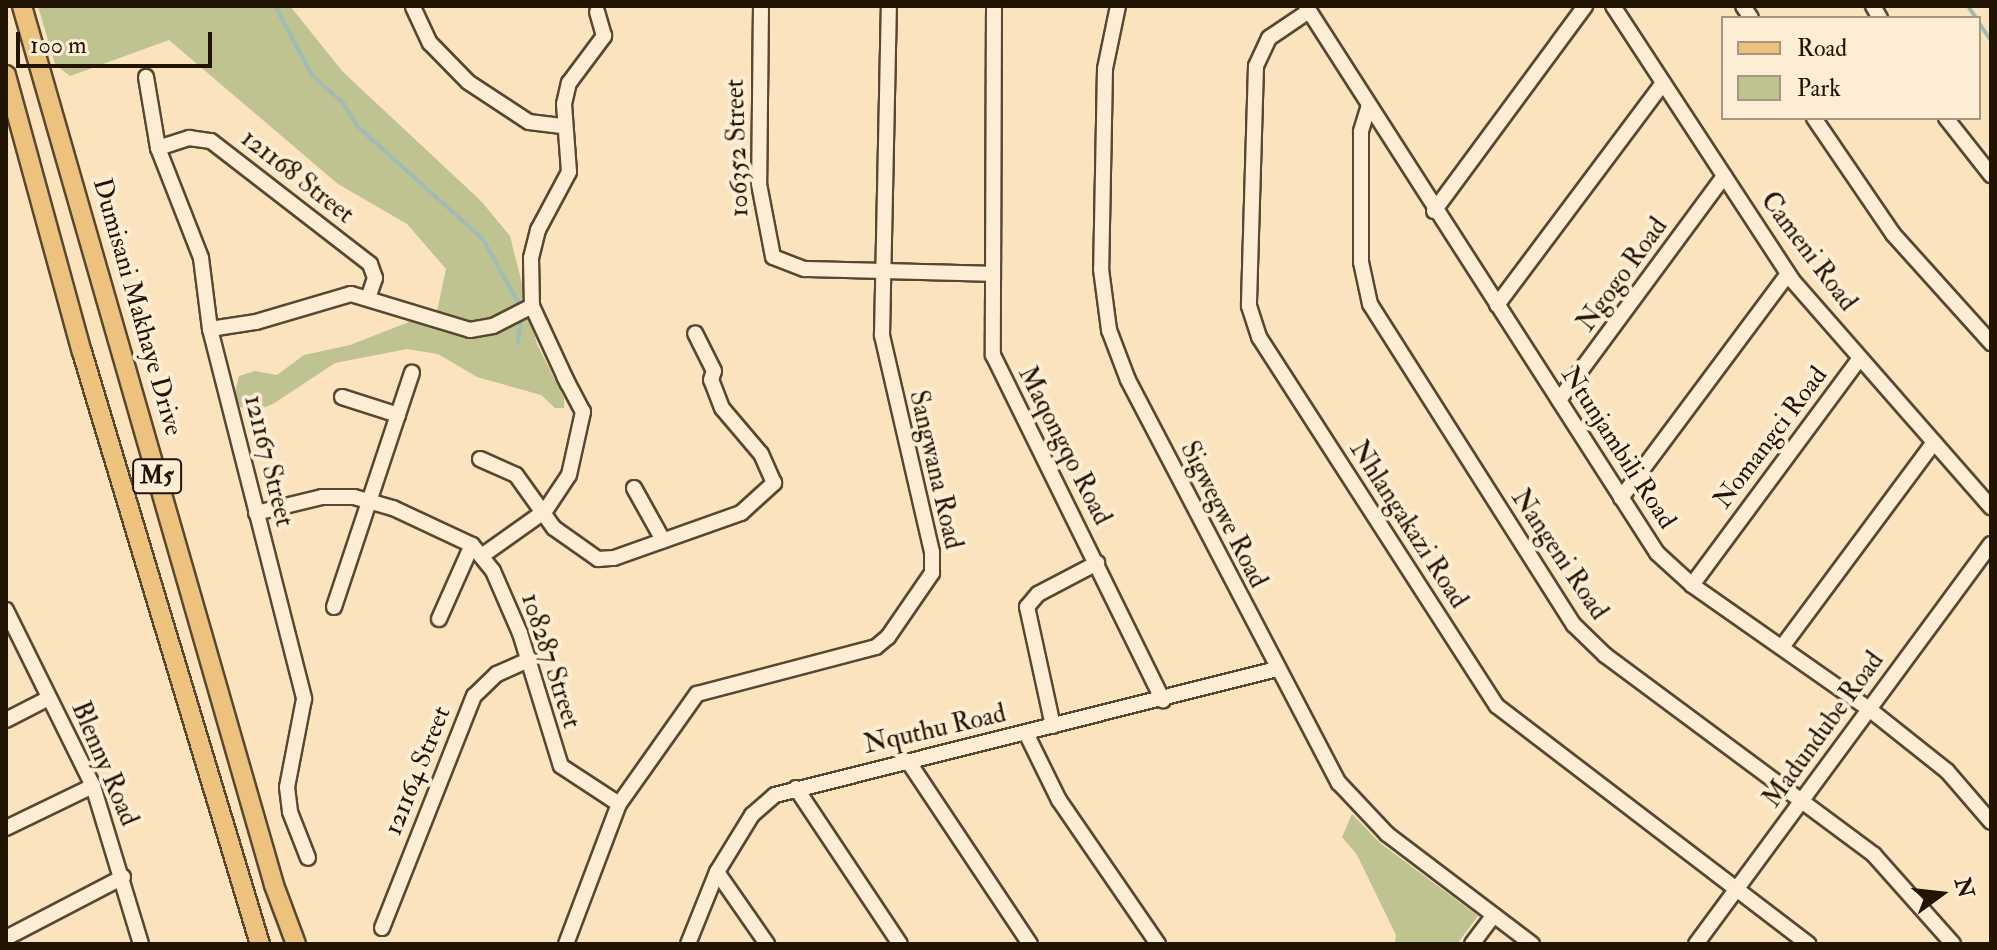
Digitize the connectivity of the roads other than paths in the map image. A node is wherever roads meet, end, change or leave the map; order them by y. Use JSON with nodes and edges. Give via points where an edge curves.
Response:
{"nodes":[{"id":1,"x":22,"y":6,"type":"edge"},
{"id":2,"x":414,"y":6,"type":"edge"},
{"id":3,"x":761,"y":6,"type":"edge"},
{"id":4,"x":889,"y":6,"type":"edge"},
{"id":5,"x":994,"y":6,"type":"edge"},
{"id":6,"x":1118,"y":6,"type":"edge"},
{"id":7,"x":1585,"y":6,"type":"edge"},
{"id":8,"x":1613,"y":6,"type":"edge"},
{"id":9,"x":1308,"y":8,"type":"edge"},
{"id":10,"x":597,"y":12,"type":"dead end"},
{"id":11,"x":6,"y":75,"type":"edge"},
{"id":12,"x":146,"y":77,"type":"dead end"},
{"id":13,"x":1663,"y":83,"type":"junction"},
{"id":14,"x":1369,"y":105,"type":"junction"},
{"id":15,"x":1815,"y":120,"type":"edge"},
{"id":16,"x":1948,"y":120,"type":"edge"},
{"id":17,"x":564,"y":126,"type":"junction"},
{"id":18,"x":158,"y":148,"type":"junction"},
{"id":19,"x":1991,"y":175,"type":"edge"},
{"id":20,"x":1724,"y":176,"type":"junction"},
{"id":21,"x":1434,"y":211,"type":"junction"},
{"id":22,"x":881,"y":268,"type":"junction"},
{"id":23,"x":991,"y":274,"type":"junction"},
{"id":24,"x":1788,"y":274,"type":"junction"},
{"id":25,"x":369,"y":295,"type":"junction"},
{"id":26,"x":1497,"y":305,"type":"junction"},
{"id":27,"x":532,"y":306,"type":"junction"},
{"id":28,"x":210,"y":329,"type":"junction"},
{"id":29,"x":695,"y":333,"type":"dead end"},
{"id":30,"x":1991,"y":343,"type":"edge"},
{"id":31,"x":1860,"y":358,"type":"junction"},
{"id":32,"x":558,"y":365,"type":"junction"},
{"id":33,"x":412,"y":373,"type":"dead end"},
{"id":34,"x":568,"y":384,"type":"dead end"},
{"id":35,"x":342,"y":397,"type":"dead end"},
{"id":36,"x":1559,"y":400,"type":"junction"},
{"id":37,"x":398,"y":415,"type":"junction"},
{"id":38,"x":1934,"y":442,"type":"junction"},
{"id":39,"x":480,"y":459,"type":"dead end"},
{"id":40,"x":634,"y":488,"type":"dead end"},
{"id":41,"x":1621,"y":498,"type":"junction"},
{"id":42,"x":370,"y":500,"type":"junction"},
{"id":43,"x":1991,"y":507,"type":"edge"},
{"id":44,"x":545,"y":511,"type":"junction"},
{"id":45,"x":256,"y":513,"type":"junction"},
{"id":46,"x":663,"y":540,"type":"junction"},
{"id":47,"x":1991,"y":544,"type":"edge"},
{"id":48,"x":478,"y":550,"type":"junction"},
{"id":49,"x":1097,"y":563,"type":"junction"},
{"id":50,"x":1692,"y":585,"type":"junction"},
{"id":51,"x":334,"y":607,"type":"dead end"},
{"id":52,"x":6,"y":612,"type":"edge"},
{"id":53,"x":439,"y":619,"type":"dead end"},
{"id":54,"x":1782,"y":647,"type":"junction"},
{"id":55,"x":530,"y":659,"type":"junction"},
{"id":56,"x":1277,"y":669,"type":"junction"},
{"id":57,"x":49,"y":698,"type":"junction"},
{"id":58,"x":1163,"y":700,"type":"junction"},
{"id":59,"x":1869,"y":709,"type":"junction"},
{"id":60,"x":6,"y":720,"type":"edge"},
{"id":61,"x":1053,"y":726,"type":"junction"},
{"id":62,"x":1026,"y":733,"type":"junction"},
{"id":63,"x":908,"y":761,"type":"junction"},
{"id":64,"x":93,"y":786,"type":"junction"},
{"id":65,"x":796,"y":788,"type":"junction"},
{"id":66,"x":1804,"y":799,"type":"junction"},
{"id":67,"x":619,"y":804,"type":"junction"},
{"id":68,"x":1991,"y":822,"type":"edge"},
{"id":69,"x":6,"y":828,"type":"edge"},
{"id":70,"x":308,"y":858,"type":"dead end"},
{"id":71,"x":717,"y":872,"type":"junction"},
{"id":72,"x":123,"y":877,"type":"junction"},
{"id":73,"x":1737,"y":886,"type":"junction"},
{"id":74,"x":1493,"y":916,"type":"junction"},
{"id":75,"x":382,"y":928,"type":"dead end"},
{"id":76,"x":6,"y":938,"type":"edge"},
{"id":77,"x":141,"y":944,"type":"edge"},
{"id":78,"x":260,"y":944,"type":"edge"},
{"id":79,"x":296,"y":944,"type":"edge"},
{"id":80,"x":566,"y":944,"type":"edge"},
{"id":81,"x":688,"y":944,"type":"edge"},
{"id":82,"x":767,"y":944,"type":"edge"},
{"id":83,"x":900,"y":944,"type":"edge"},
{"id":84,"x":1030,"y":944,"type":"edge"},
{"id":85,"x":1158,"y":944,"type":"edge"},
{"id":86,"x":1472,"y":944,"type":"edge"},
{"id":87,"x":1532,"y":944,"type":"edge"},
{"id":88,"x":1696,"y":944,"type":"edge"},
{"id":89,"x":1808,"y":944,"type":"edge"},
{"id":90,"x":1953,"y":944,"type":"edge"}],
"edges":[{"from":1,"to":79,"type":"main road","name":"Dumisani Makhaye Drive","number":"M5","via":[[274,885]]},
{"from":2,"to":17,"type":"street","via":[[430,43],[468,82],[529,122]]},
{"from":3,"to":22,"type":"street","name":"106352 Street","via":[[759,184],[768,249],[792,267]]},
{"from":4,"to":22,"type":"street","name":"Sangwana Road"},
{"from":5,"to":23,"type":"street","name":"Maqongqo Road"},
{"from":6,"to":56,"type":"street","name":"Sigwegwe Road","via":[[1105,69],[1100,208],[1109,330],[1148,421]]},
{"from":7,"to":21,"type":"street"},
{"from":8,"to":13,"type":"street","name":"Cameni Road"},
{"from":9,"to":14,"type":"street","name":"Ntunjambili Road"},
{"from":9,"to":73,"type":"street","name":"Nhlangakazi Road","via":[[1262,45],[1256,66],[1249,306],[1259,337],[1497,706]]},
{"from":10,"to":17,"type":"street","via":[[604,36],[569,83]]},
{"from":11,"to":78,"type":"main road","number":"M5","via":[[82,352]]},
{"from":12,"to":18,"type":"street","name":"121167 Street"},
{"from":13,"to":20,"type":"street","name":"Cameni Road"},
{"from":13,"to":26,"type":"street"},
{"from":14,"to":21,"type":"street","name":"Ntunjambili Road"},
{"from":14,"to":66,"type":"street","name":"Nangeni Road","via":[[1361,132],[1362,278],[1370,304],[1395,347],[1574,625],[1605,655]]},
{"from":15,"to":30,"type":"street","via":[[1893,234]]},
{"from":16,"to":19,"type":"street"},
{"from":17,"to":27,"type":"street","via":[[571,162],[534,239]]},
{"from":18,"to":25,"type":"street","name":"121168 Street","via":[[189,138],[211,141],[370,264],[375,275]]},
{"from":18,"to":28,"type":"street","name":"121167 Street","via":[[196,242]]},
{"from":20,"to":24,"type":"street","name":"Cameni Road"},
{"from":20,"to":36,"type":"street","name":"Ngogo Road"},
{"from":21,"to":26,"type":"street","name":"Ntunjambili Road"},
{"from":22,"to":23,"type":"street","name":"106352 Street"},
{"from":22,"to":67,"type":"street","name":"Sangwana Road","via":[[884,349],[932,552],[928,582],[876,647],[697,694]]},
{"from":23,"to":49,"type":"street","name":"Maqongqo Road","via":[[998,371]]},
{"from":24,"to":31,"type":"street","name":"Cameni Road"},
{"from":24,"to":41,"type":"street"},
{"from":25,"to":27,"type":"street","via":[[470,330],[493,326]]},
{"from":25,"to":28,"type":"street","via":[[335,296],[267,319]]},
{"from":26,"to":36,"type":"street","name":"Ntunjambili Road"},
{"from":27,"to":32,"type":"street"},
{"from":28,"to":45,"type":"street","name":"121167 Street"},
{"from":29,"to":46,"type":"street","via":[[714,371],[711,380],[722,408],[761,454],[772,488],[741,513]]},
{"from":31,"to":38,"type":"street","name":"Cameni Road"},
{"from":31,"to":50,"type":"street","name":"Nomangci Road"},
{"from":32,"to":34,"type":"street"},
{"from":32,"to":44,"type":"street","via":[[583,412],[569,475]]},
{"from":33,"to":37,"type":"street"},
{"from":35,"to":37,"type":"street"},
{"from":36,"to":41,"type":"street","name":"Ntunjambili Road"},
{"from":37,"to":42,"type":"street"},
{"from":38,"to":43,"type":"street","name":"Cameni Road"},
{"from":38,"to":54,"type":"street"},
{"from":39,"to":44,"type":"street","via":[[516,475]]},
{"from":40,"to":46,"type":"street"},
{"from":41,"to":50,"type":"street","name":"Ntunjambili Road","via":[[1657,553]]},
{"from":42,"to":45,"type":"street","via":[[322,497]]},
{"from":42,"to":48,"type":"street"},
{"from":42,"to":51,"type":"street"},
{"from":44,"to":46,"type":"street","via":[[554,528],[598,559]]},
{"from":44,"to":48,"type":"street"},
{"from":45,"to":70,"type":"street","name":"121167 Street","via":[[304,699],[287,787],[290,812]]},
{"from":47,"to":59,"type":"street","name":"Madundube Road"},
{"from":48,"to":53,"type":"street"},
{"from":48,"to":55,"type":"street","name":"108287 Street"},
{"from":49,"to":58,"type":"street","name":"Maqongqo Road"},
{"from":49,"to":61,"type":"street","via":[[1038,594],[1027,607]]},
{"from":50,"to":54,"type":"street","name":"Ntunjambili Road"},
{"from":52,"to":57,"type":"street","name":"Blenny Road"},
{"from":54,"to":59,"type":"street","name":"Ntunjambili Road"},
{"from":55,"to":67,"type":"street","name":"108287 Street","via":[[561,766]]},
{"from":55,"to":75,"type":"street","name":"121164 Street","via":[[497,674],[474,696]]},
{"from":56,"to":58,"type":"street","name":"Nquthu Road"},
{"from":56,"to":74,"type":"street","name":"Sigwegwe Road","via":[[1329,768],[1360,809]]},
{"from":57,"to":60,"type":"street"},
{"from":57,"to":64,"type":"street","name":"Blenny Road"},
{"from":58,"to":61,"type":"street","name":"Nquthu Road"},
{"from":59,"to":66,"type":"street","name":"Madundube Road"},
{"from":59,"to":68,"type":"street","name":"Ntunjambili Road","via":[[1947,771]]},
{"from":61,"to":62,"type":"street","name":"Nquthu Road"},
{"from":62,"to":63,"type":"street","name":"Nquthu Road"},
{"from":62,"to":85,"type":"street","via":[[1059,800]]},
{"from":63,"to":65,"type":"street","name":"Nquthu Road"},
{"from":63,"to":84,"type":"street"},
{"from":64,"to":69,"type":"street"},
{"from":64,"to":72,"type":"street","name":"Blenny Road"},
{"from":65,"to":71,"type":"street","name":"Nquthu Road","via":[[775,795],[752,815]]},
{"from":65,"to":83,"type":"street"},
{"from":66,"to":73,"type":"street","name":"Madundube Road"},
{"from":66,"to":90,"type":"street","name":"Nangeni Road","via":[[1892,872]]},
{"from":67,"to":80,"type":"street","name":"Sangwana Road"},
{"from":71,"to":81,"type":"street","name":"Nquthu Road"},
{"from":71,"to":82,"type":"street"},
{"from":72,"to":76,"type":"street"},
{"from":72,"to":77,"type":"street","name":"Blenny Road"},
{"from":73,"to":88,"type":"street","name":"Madundube Road"},
{"from":73,"to":89,"type":"street","name":"Nhlangakazi Road"},
{"from":74,"to":86,"type":"street"},
{"from":74,"to":87,"type":"street","name":"Sigwegwe Road"}]}
